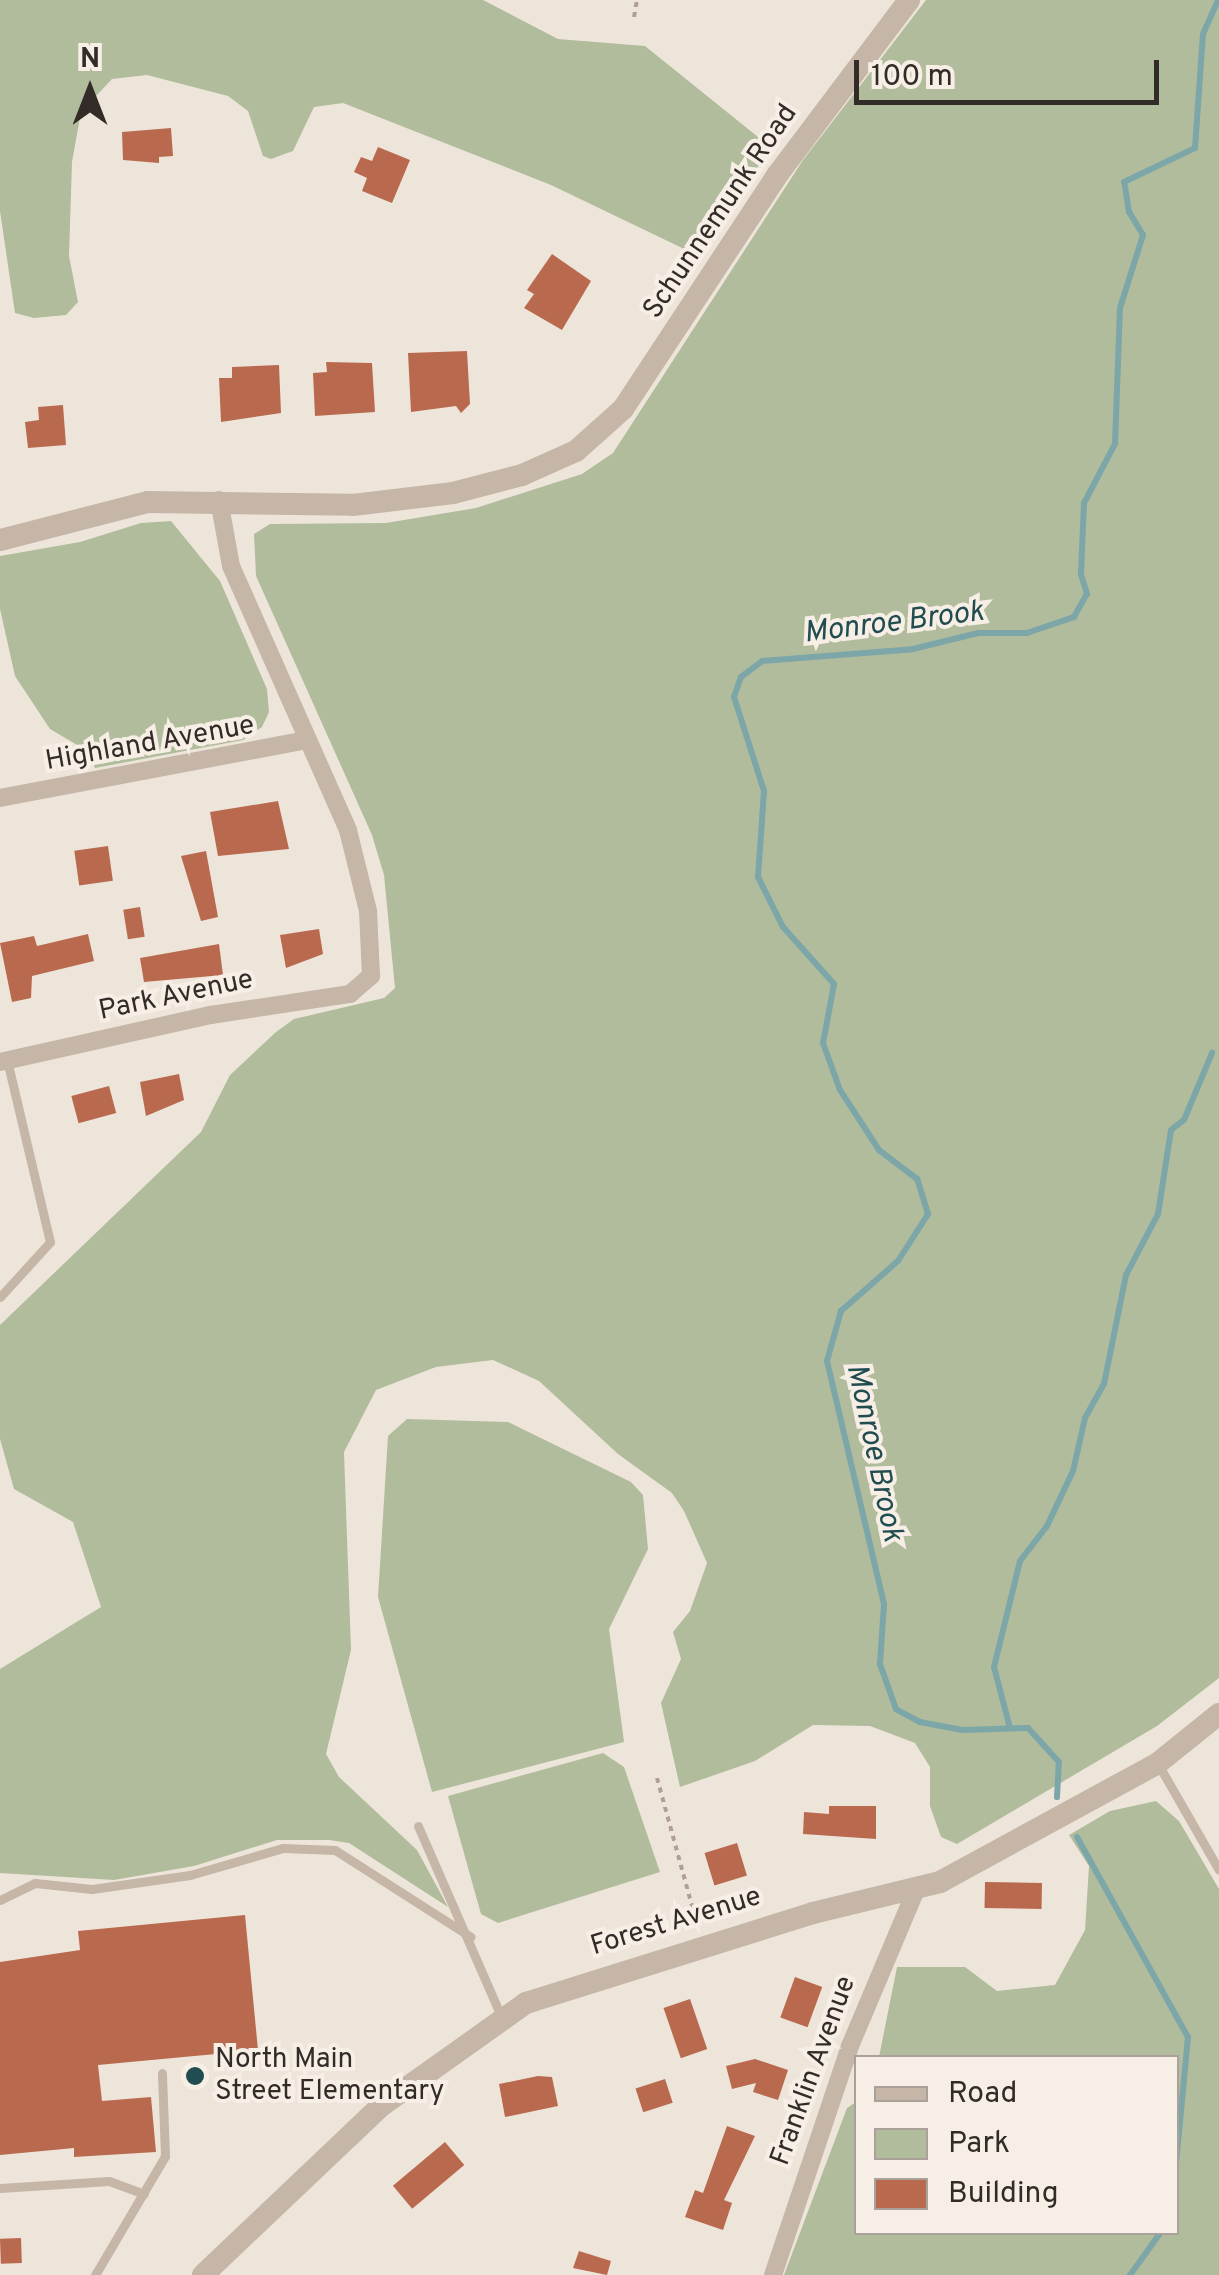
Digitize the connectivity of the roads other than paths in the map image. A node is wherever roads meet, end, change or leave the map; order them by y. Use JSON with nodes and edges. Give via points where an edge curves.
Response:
{"nodes":[{"id":1,"x":908,"y":0,"type":"edge"},
{"id":2,"x":219,"y":500,"type":"junction"},
{"id":3,"x":0,"y":540,"type":"edge"},
{"id":4,"x":308,"y":740,"type":"junction"},
{"id":5,"x":0,"y":798,"type":"edge"},
{"id":6,"x":4,"y":1061,"type":"edge"},
{"id":7,"x":0,"y":1298,"type":"edge"},
{"id":8,"x":1219,"y":1714,"type":"edge"},
{"id":9,"x":1158,"y":1763,"type":"junction"},
{"id":10,"x":418,"y":1826,"type":"dead end"},
{"id":11,"x":1219,"y":1870,"type":"edge"},
{"id":12,"x":916,"y":1890,"type":"junction"},
{"id":13,"x":0,"y":1900,"type":"edge"},
{"id":14,"x":472,"y":1937,"type":"junction"},
{"id":15,"x":502,"y":2017,"type":"junction"},
{"id":16,"x":162,"y":2073,"type":"dead end"},
{"id":17,"x":0,"y":2188,"type":"edge"},
{"id":18,"x":144,"y":2194,"type":"junction"},
{"id":19,"x":210,"y":2272,"type":"edge"},
{"id":20,"x":95,"y":2275,"type":"edge"},
{"id":21,"x":773,"y":2275,"type":"edge"}],
"edges":[{"from":1,"to":2,"type":"street","name":"Schunnemunk Road","via":[[778,174],[623,409],[576,451],[496,484],[420,498],[352,504]]},
{"from":2,"to":3,"type":"street","name":"Schunnemunk Road","via":[[133,504]]},
{"from":2,"to":4,"type":"street","via":[[231,566]]},
{"from":4,"to":5,"type":"street","name":"Highland Avenue"},
{"from":4,"to":6,"type":"street","name":"Park Avenue","via":[[336,794],[362,883],[372,948],[364,986]]},
{"from":6,"to":7,"type":"lane","via":[[50,1242]]},
{"from":8,"to":9,"type":"street","name":"Forest Avenue"},
{"from":9,"to":11,"type":"lane"},
{"from":9,"to":12,"type":"street","name":"Forest Avenue"},
{"from":10,"to":14,"type":"lane"},
{"from":12,"to":15,"type":"street","name":"Forest Avenue","via":[[559,1989]]},
{"from":12,"to":21,"type":"street","name":"Franklin Avenue","via":[[850,2046]]},
{"from":13,"to":14,"type":"lane","via":[[35,1883],[92,1890],[190,1875],[283,1848],[335,1850]]},
{"from":14,"to":15,"type":"lane"},
{"from":15,"to":19,"type":"street","name":"Forest Avenue","via":[[326,2153]]},
{"from":16,"to":18,"type":"lane","via":[[167,2148]]},
{"from":17,"to":18,"type":"lane","via":[[109,2180]]},
{"from":18,"to":20,"type":"lane"}]}
